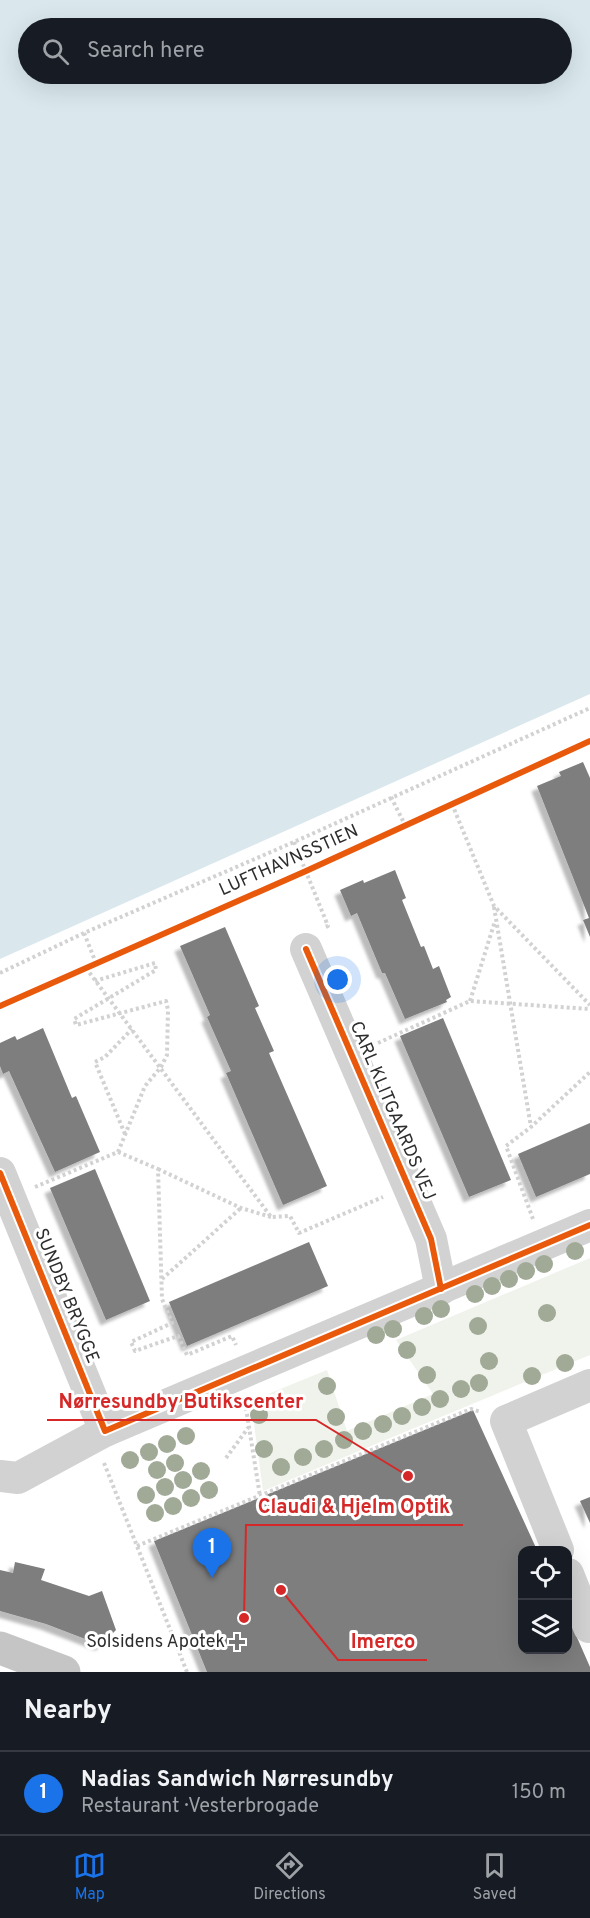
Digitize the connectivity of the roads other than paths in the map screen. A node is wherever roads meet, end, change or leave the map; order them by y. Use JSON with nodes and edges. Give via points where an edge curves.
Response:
{"nodes":[{"id":1,"x":306,"y":949,"type":"dead end"},
{"id":2,"x":5,"y":1185,"type":"edge"},
{"id":3,"x":590,"y":1225,"type":"edge"},
{"id":4,"x":441,"y":1289,"type":"junction"},
{"id":5,"x":590,"y":1384,"type":"edge"},
{"id":6,"x":105,"y":1431,"type":"junction"},
{"id":7,"x":0,"y":1476,"type":"edge"},
{"id":8,"x":556,"y":1546,"type":"edge"},
{"id":9,"x":572,"y":1586,"type":"edge"},
{"id":10,"x":589,"y":1627,"type":"edge"},
{"id":11,"x":0,"y":1648,"type":"edge"},
{"id":12,"x":64,"y":1672,"type":"edge"}],
"edges":[{"from":1,"to":4,"type":"street","name":"CARL KLITGAARDS VEJ","via":[[431,1239]]},
{"from":2,"to":6,"type":"street","name":"SUNDBY BRYGGE"},
{"from":3,"to":4,"type":"street"},
{"from":4,"to":6,"type":"street","via":[[246,1384]]},
{"from":5,"to":8,"type":"street","via":[[506,1421]]},
{"from":6,"to":7,"type":"street","via":[[18,1478]]},
{"from":9,"to":10,"type":"street"},
{"from":11,"to":12,"type":"main road"}]}
